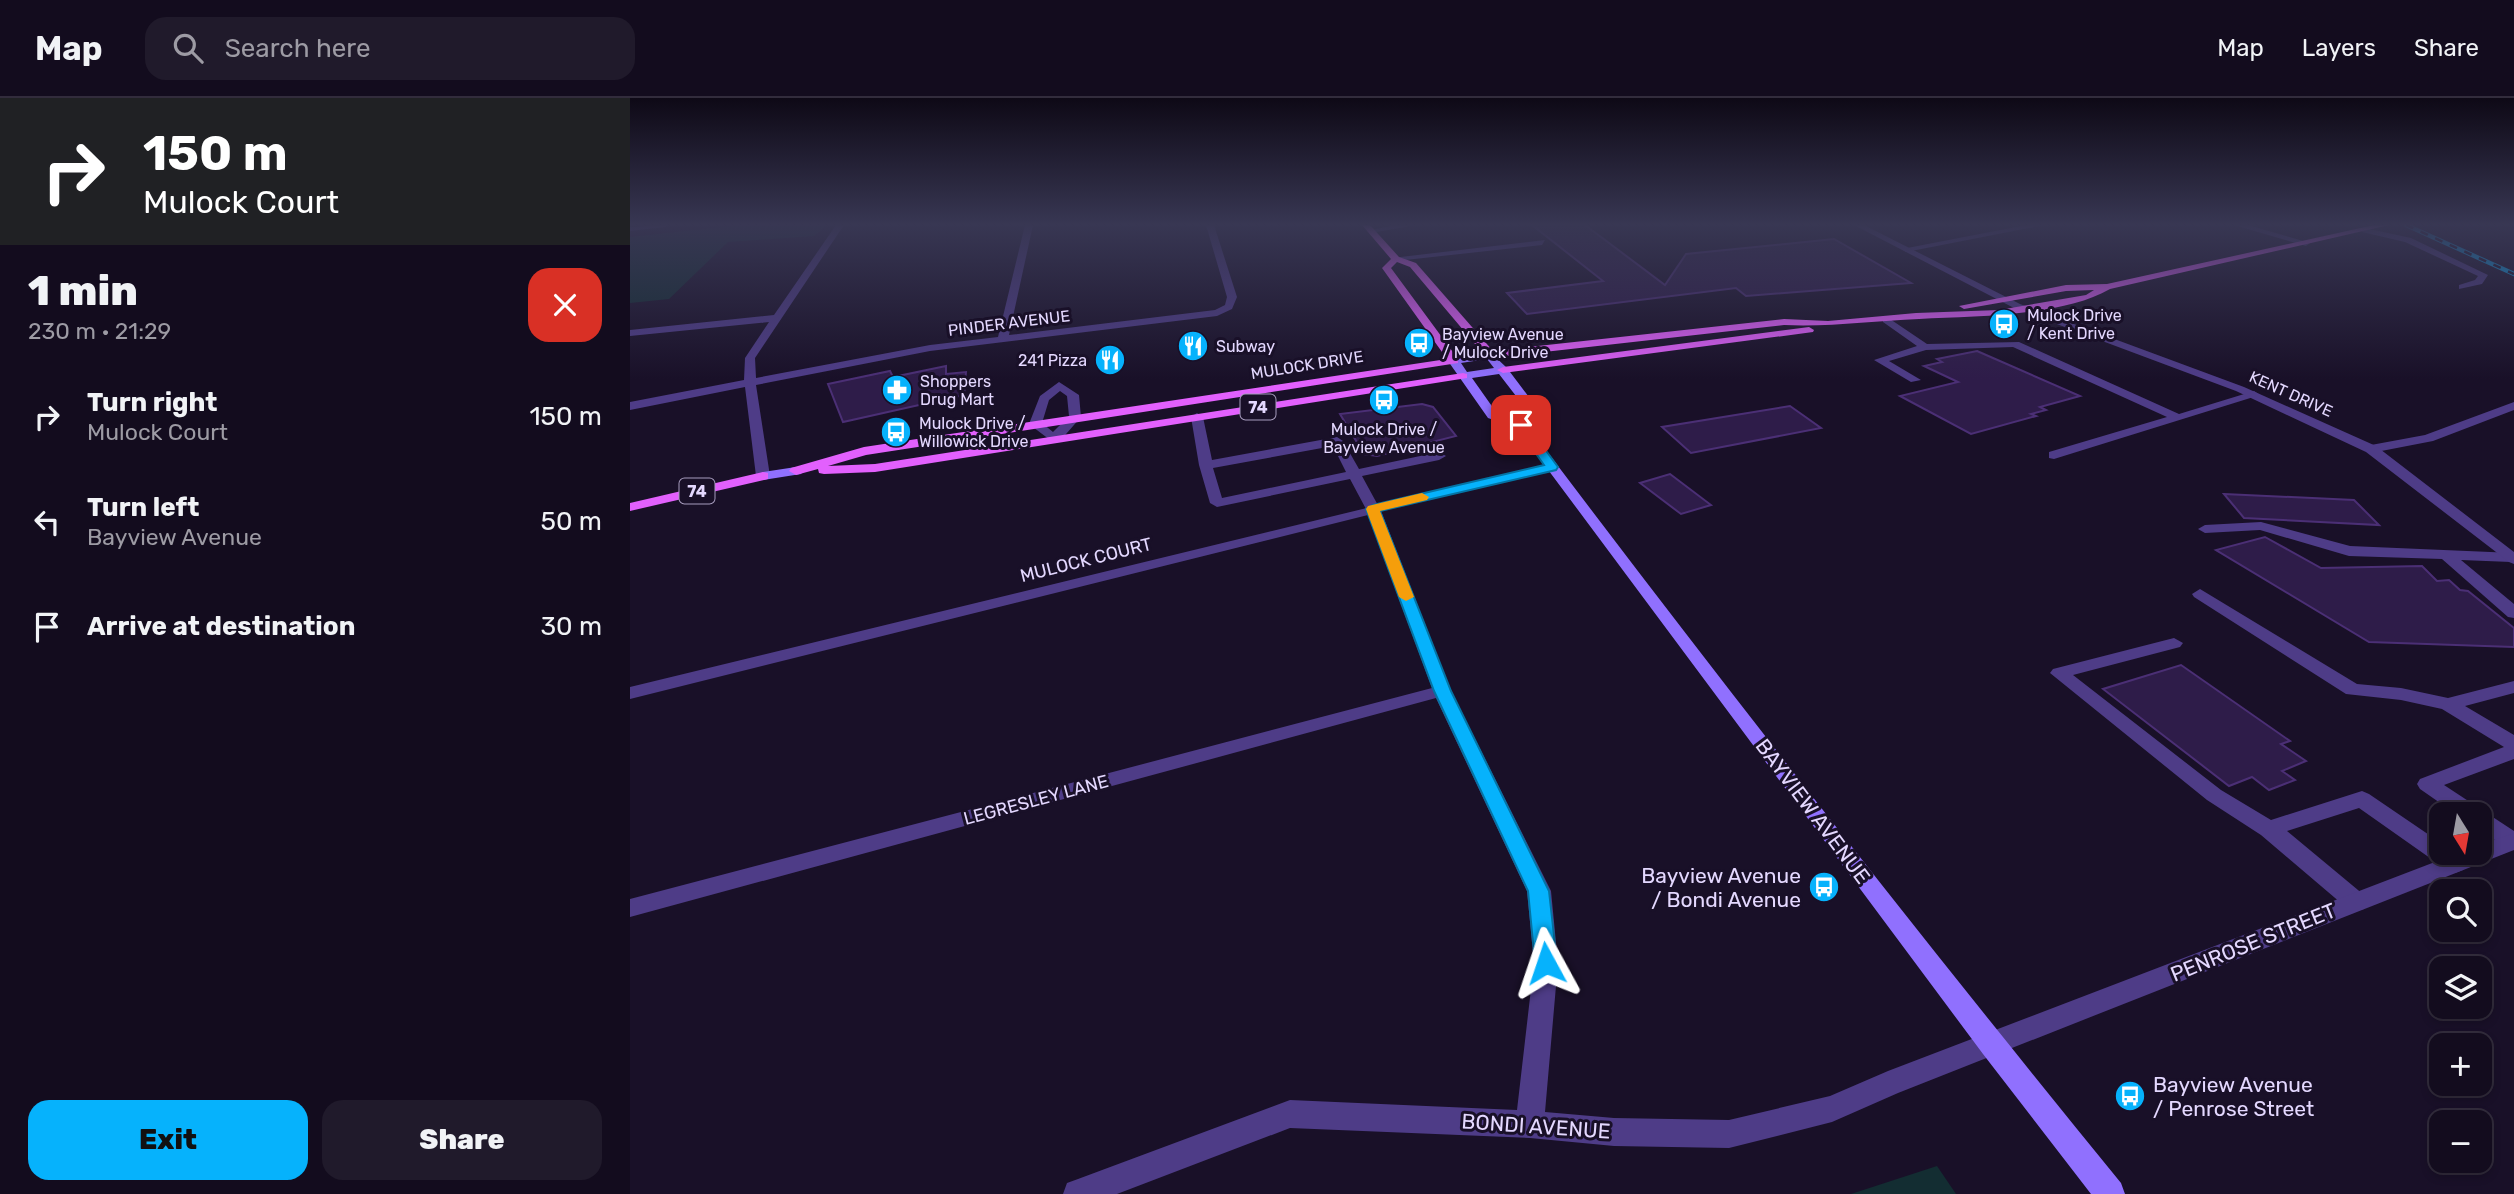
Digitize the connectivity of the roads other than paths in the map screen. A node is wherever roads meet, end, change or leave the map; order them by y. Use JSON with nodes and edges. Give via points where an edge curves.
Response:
{"nodes":[{"id":1,"x":806,"y":276,"type":"edge"},
{"id":2,"x":1017,"y":276,"type":"edge"},
{"id":3,"x":1226,"y":276,"type":"edge"},
{"id":4,"x":1392,"y":276,"type":"edge"},
{"id":5,"x":1423,"y":276,"type":"edge"},
{"id":6,"x":1959,"y":276,"type":"edge"},
{"id":7,"x":2155,"y":276,"type":"edge"},
{"id":8,"x":2482,"y":276,"type":"edge"},
{"id":9,"x":2106,"y":287,"type":"junction"},
{"id":10,"x":2462,"y":287,"type":"dead end"},
{"id":11,"x":2004,"y":299,"type":"junction"},
{"id":12,"x":2027,"y":309,"type":"junction"},
{"id":13,"x":1916,"y":316,"type":"junction"},
{"id":14,"x":778,"y":318,"type":"junction"},
{"id":15,"x":1887,"y":320,"type":"junction"},
{"id":16,"x":1828,"y":324,"type":"junction"},
{"id":17,"x":630,"y":333,"type":"edge"},
{"id":18,"x":1003,"y":338,"type":"junction"},
{"id":19,"x":1925,"y":347,"type":"junction"},
{"id":20,"x":1490,"y":355,"type":"junction"},
{"id":21,"x":1454,"y":361,"type":"junction"},
{"id":22,"x":1503,"y":370,"type":"junction"},
{"id":23,"x":1463,"y":376,"type":"junction"},
{"id":24,"x":1915,"y":380,"type":"dead end"},
{"id":25,"x":750,"y":383,"type":"junction"},
{"id":26,"x":2254,"y":396,"type":"junction"},
{"id":27,"x":2514,"y":405,"type":"edge"},
{"id":28,"x":630,"y":406,"type":"edge"},
{"id":29,"x":1075,"y":417,"type":"junction"},
{"id":30,"x":1197,"y":417,"type":"junction"},
{"id":31,"x":2179,"y":418,"type":"junction"},
{"id":32,"x":1035,"y":424,"type":"junction"},
{"id":33,"x":1521,"y":425,"type":"junction"},
{"id":34,"x":1054,"y":439,"type":"junction"},
{"id":35,"x":2371,"y":449,"type":"junction"},
{"id":36,"x":2054,"y":455,"type":"dead end"},
{"id":37,"x":1439,"y":456,"type":"dead end"},
{"id":38,"x":1206,"y":464,"type":"junction"},
{"id":39,"x":1552,"y":467,"type":"junction"},
{"id":40,"x":796,"y":471,"type":"junction"},
{"id":41,"x":1355,"y":474,"type":"junction"},
{"id":42,"x":763,"y":476,"type":"junction"},
{"id":43,"x":630,"y":507,"type":"edge"},
{"id":44,"x":1373,"y":509,"type":"junction"},
{"id":45,"x":2205,"y":529,"type":"dead end"},
{"id":46,"x":2445,"y":554,"type":"junction"},
{"id":47,"x":2512,"y":558,"type":"edge"},
{"id":48,"x":2200,"y":594,"type":"dead end"},
{"id":49,"x":2514,"y":613,"type":"edge"},
{"id":50,"x":2174,"y":643,"type":"dead end"},
{"id":51,"x":2514,"y":687,"type":"edge"},
{"id":52,"x":1442,"y":691,"type":"junction"},
{"id":53,"x":630,"y":693,"type":"edge"},
{"id":54,"x":2448,"y":704,"type":"junction"},
{"id":55,"x":2514,"y":744,"type":"edge"},
{"id":56,"x":2514,"y":751,"type":"edge"},
{"id":57,"x":2454,"y":802,"type":"edge"},
{"id":58,"x":2492,"y":827,"type":"edge"},
{"id":59,"x":2269,"y":829,"type":"junction"},
{"id":60,"x":2513,"y":841,"type":"edge"},
{"id":61,"x":2429,"y":846,"type":"edge"},
{"id":62,"x":2492,"y":849,"type":"edge"},
{"id":63,"x":2452,"y":865,"type":"edge"},
{"id":64,"x":2356,"y":902,"type":"junction"},
{"id":65,"x":630,"y":908,"type":"edge"},
{"id":66,"x":1992,"y":1045,"type":"junction"},
{"id":67,"x":1530,"y":1124,"type":"junction"},
{"id":68,"x":1078,"y":1194,"type":"edge"},
{"id":69,"x":2110,"y":1194,"type":"edge"}],
"edges":[{"from":1,"to":14,"type":"street"},
{"from":2,"to":18,"type":"street"},
{"from":3,"to":18,"type":"street","name":"PINDER AVENUE","via":[[1232,297],[1229,307],[1206,315]]},
{"from":4,"to":21,"type":"main road"},
{"from":5,"to":20,"type":"main road"},
{"from":6,"to":11,"type":"street","name":"KENT DRIVE"},
{"from":7,"to":9,"type":"main road","name":"MULOCK DRIVE","number":"74"},
{"from":8,"to":10,"type":"street","via":[[2479,282]]},
{"from":9,"to":11,"type":"main road","name":"MULOCK DRIVE","number":"74","via":[[2066,288]]},
{"from":9,"to":12,"type":"main road","name":"MULOCK DRIVE","number":"74","via":[[2089,297]]},
{"from":11,"to":12,"type":"street","name":"KENT DRIVE"},
{"from":11,"to":13,"type":"main road","name":"MULOCK DRIVE","number":"74"},
{"from":12,"to":13,"type":"main road","name":"MULOCK DRIVE","number":"74","via":[[1965,317]]},
{"from":12,"to":26,"type":"street","name":"KENT DRIVE"},
{"from":13,"to":15,"type":"main road","name":"MULOCK DRIVE","number":"74"},
{"from":14,"to":17,"type":"street"},
{"from":14,"to":25,"type":"street","via":[[750,358]]},
{"from":15,"to":16,"type":"main road","name":"MULOCK DRIVE","number":"74"},
{"from":15,"to":19,"type":"street"},
{"from":16,"to":20,"type":"main road","name":"MULOCK DRIVE","number":"74","via":[[1761,324]]},
{"from":16,"to":22,"type":"main road","name":"MULOCK DRIVE","number":"74","via":[[1798,333]]},
{"from":18,"to":25,"type":"street","name":"PINDER AVENUE"},
{"from":19,"to":24,"type":"street","via":[[1880,360]]},
{"from":19,"to":31,"type":"street","via":[[2015,344]]},
{"from":20,"to":21,"type":"main road","name":"MULOCK DRIVE","number":"74"},
{"from":20,"to":22,"type":"main road"},
{"from":21,"to":23,"type":"main road"},
{"from":21,"to":29,"type":"main road","name":"MULOCK DRIVE","number":"74"},
{"from":22,"to":23,"type":"main road","name":"MULOCK DRIVE","number":"74"},
{"from":22,"to":33,"type":"main road","via":[[1532,408]]},
{"from":23,"to":30,"type":"main road","name":"MULOCK DRIVE","number":"74"},
{"from":23,"to":33,"type":"main road","via":[[1492,415]]},
{"from":25,"to":28,"type":"street","name":"PINDER AVENUE"},
{"from":25,"to":42,"type":"street"},
{"from":26,"to":31,"type":"street"},
{"from":26,"to":35,"type":"street","name":"KENT DRIVE"},
{"from":27,"to":35,"type":"street","via":[[2428,438]]},
{"from":29,"to":32,"type":"main road","name":"MULOCK DRIVE","number":"74"},
{"from":29,"to":32,"type":"street","via":[[1073,395],[1059,385],[1044,399]]},
{"from":29,"to":34,"type":"street"},
{"from":30,"to":34,"type":"main road","name":"MULOCK DRIVE","number":"74"},
{"from":30,"to":38,"type":"street"},
{"from":31,"to":36,"type":"street"},
{"from":32,"to":34,"type":"street"},
{"from":32,"to":40,"type":"main road","name":"MULOCK DRIVE","number":"74","via":[[864,451]]},
{"from":33,"to":39,"type":"main road","name":"BAYVIEW AVENUE"},
{"from":34,"to":40,"type":"main road","name":"MULOCK DRIVE","number":"74","via":[[875,468]]},
{"from":35,"to":47,"type":"street","name":"KENT DRIVE"},
{"from":37,"to":41,"type":"street"},
{"from":38,"to":41,"type":"street","via":[[1337,441]]},
{"from":38,"to":41,"type":"street","via":[[1217,503]]},
{"from":39,"to":44,"type":"street","name":"MULOCK COURT"},
{"from":39,"to":66,"type":"main road","name":"BAYVIEW AVENUE"},
{"from":40,"to":42,"type":"main road","name":"MULOCK DRIVE","number":"74"},
{"from":41,"to":44,"type":"street"},
{"from":42,"to":43,"type":"main road","name":"MULOCK DRIVE","number":"74"},
{"from":44,"to":52,"type":"street"},
{"from":44,"to":53,"type":"street","name":"MULOCK COURT"},
{"from":45,"to":46,"type":"street","via":[[2261,526],[2349,551]]},
{"from":46,"to":47,"type":"street"},
{"from":46,"to":49,"type":"street"},
{"from":48,"to":54,"type":"street","via":[[2353,690]]},
{"from":50,"to":59,"type":"street","via":[[2059,673],[2214,795]]},
{"from":51,"to":54,"type":"street"},
{"from":52,"to":65,"type":"street","name":"LEGRESLEY LANE"},
{"from":52,"to":67,"type":"street","via":[[1539,891],[1546,963]]},
{"from":54,"to":55,"type":"street"},
{"from":56,"to":57,"type":"street","via":[[2427,784]]},
{"from":58,"to":60,"type":"street"},
{"from":59,"to":61,"type":"street","via":[[2362,799]]},
{"from":59,"to":64,"type":"street"},
{"from":60,"to":62,"type":"street","name":"PENROSE STREET"},
{"from":63,"to":64,"type":"street","name":"PENROSE STREET"},
{"from":64,"to":66,"type":"street","name":"PENROSE STREET"},
{"from":66,"to":67,"type":"street","name":"BONDI AVENUE","via":[[1832,1108],[1729,1134],[1614,1132]]},
{"from":66,"to":69,"type":"main road","name":"BAYVIEW AVENUE"},
{"from":67,"to":68,"type":"street","name":"BONDI AVENUE","via":[[1290,1114]]}]}
